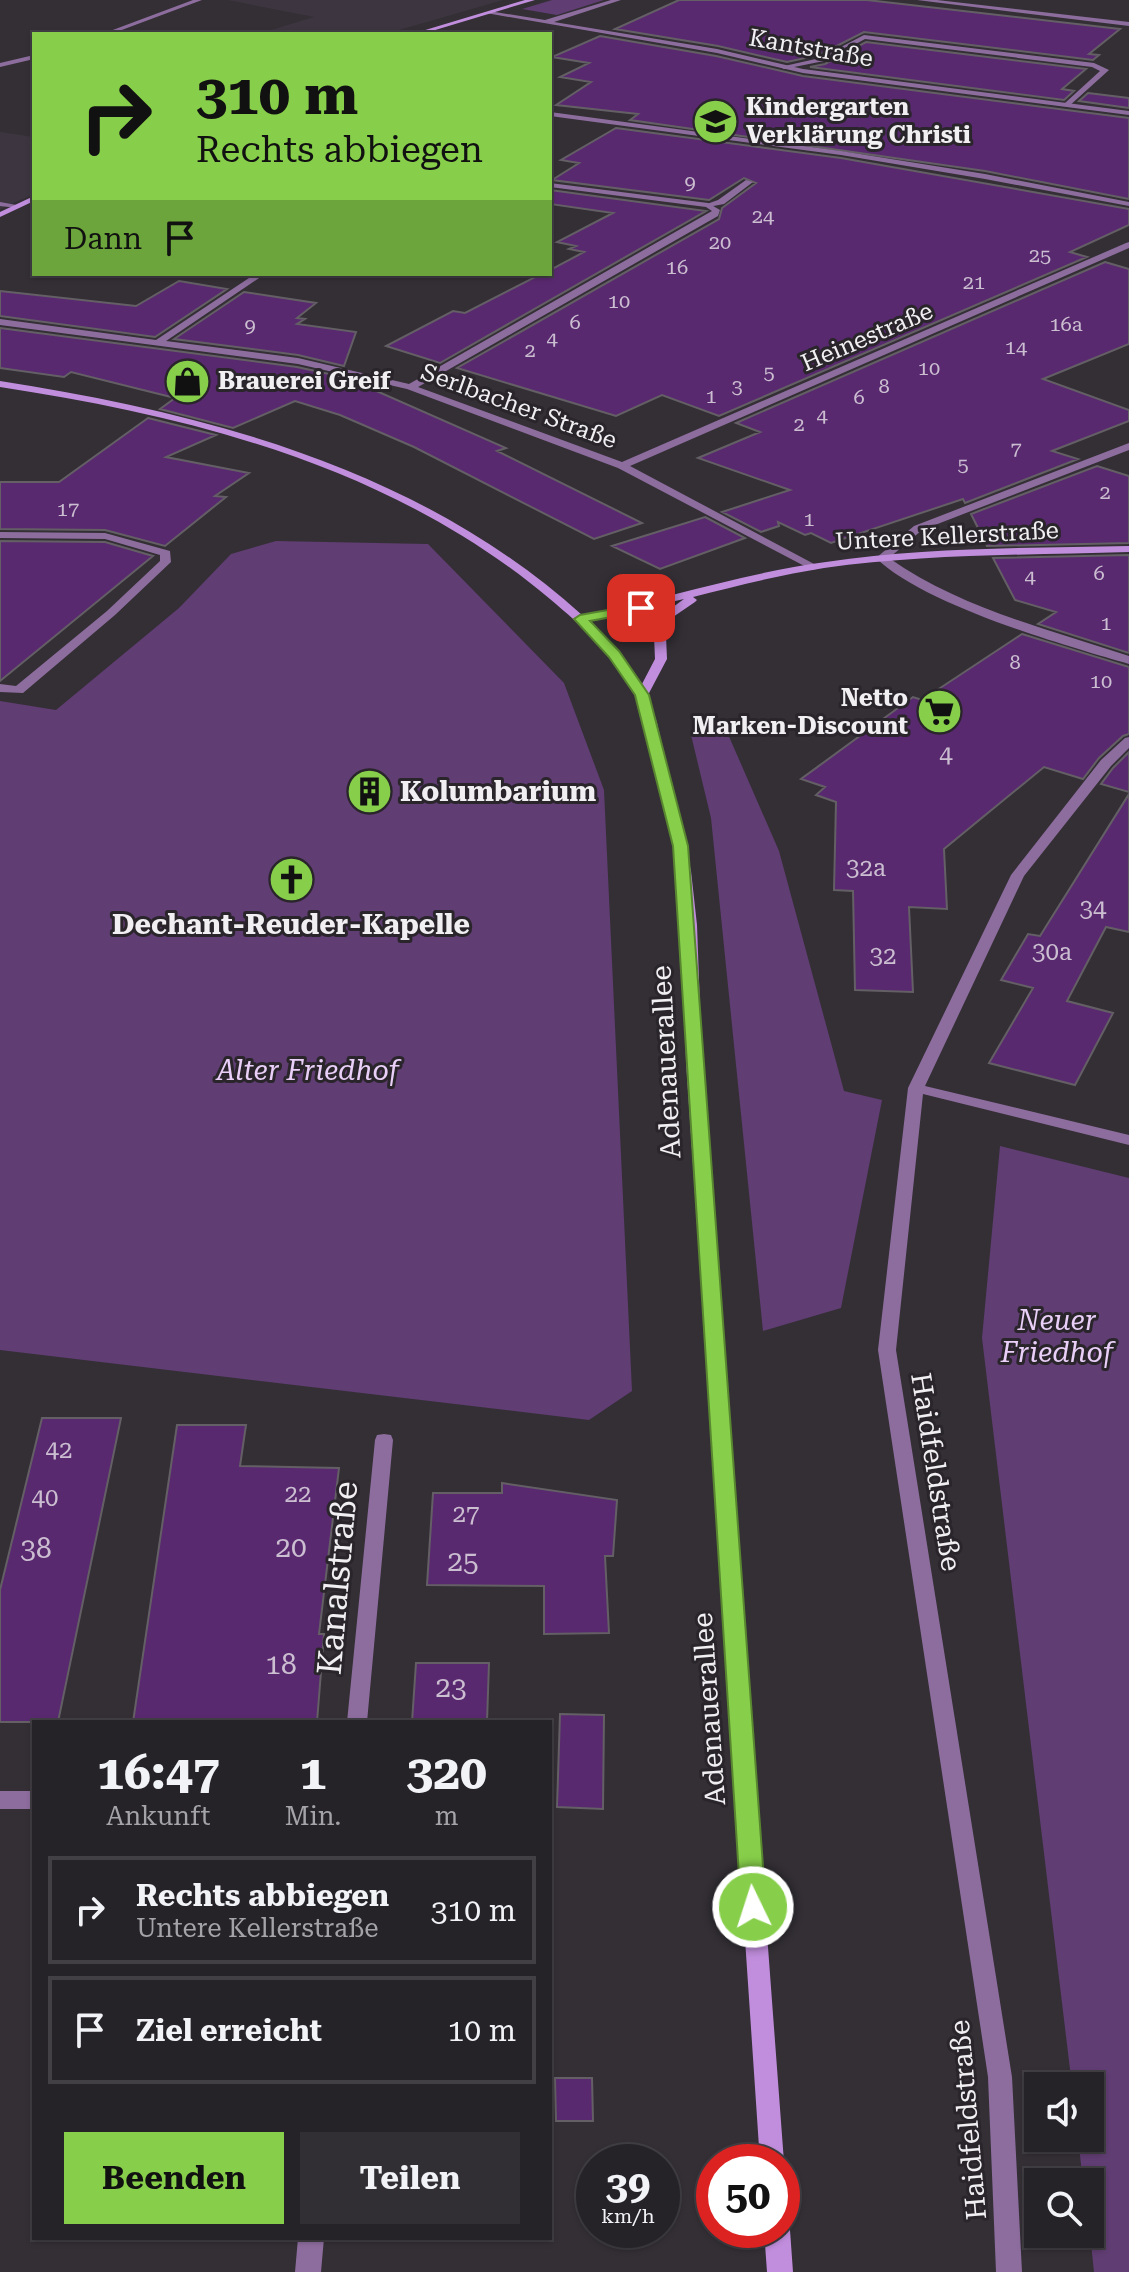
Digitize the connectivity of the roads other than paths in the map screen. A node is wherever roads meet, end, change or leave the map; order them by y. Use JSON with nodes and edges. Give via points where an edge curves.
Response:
{"nodes":[{"id":1,"x":199,"y":0,"type":"edge"},
{"id":2,"x":529,"y":0,"type":"edge"},
{"id":3,"x":618,"y":0,"type":"edge"},
{"id":4,"x":920,"y":0,"type":"edge"},
{"id":5,"x":489,"y":13,"type":"junction"},
{"id":6,"x":543,"y":23,"type":"junction"},
{"id":7,"x":1129,"y":24,"type":"edge"},
{"id":8,"x":111,"y":32,"type":"edge"},
{"id":9,"x":422,"y":32,"type":"edge"},
{"id":10,"x":32,"y":57,"type":"edge"},
{"id":11,"x":0,"y":65,"type":"edge"},
{"id":12,"x":784,"y":67,"type":"junction"},
{"id":13,"x":1068,"y":105,"type":"junction"},
{"id":14,"x":1129,"y":113,"type":"edge"},
{"id":15,"x":552,"y":114,"type":"edge"},
{"id":16,"x":749,"y":182,"type":"dead end"},
{"id":17,"x":552,"y":185,"type":"edge"},
{"id":18,"x":32,"y":199,"type":"edge"},
{"id":19,"x":0,"y":204,"type":"edge"},
{"id":20,"x":1129,"y":204,"type":"edge"},
{"id":21,"x":18,"y":206,"type":"junction"},
{"id":22,"x":712,"y":208,"type":"junction"},
{"id":23,"x":0,"y":215,"type":"edge"},
{"id":24,"x":1129,"y":245,"type":"edge"},
{"id":25,"x":258,"y":276,"type":"edge"},
{"id":26,"x":0,"y":322,"type":"edge"},
{"id":27,"x":160,"y":341,"type":"junction"},
{"id":28,"x":0,"y":384,"type":"edge"},
{"id":29,"x":410,"y":387,"type":"junction"},
{"id":30,"x":1129,"y":446,"type":"edge"},
{"id":31,"x":622,"y":466,"type":"junction"},
{"id":32,"x":0,"y":535,"type":"edge"},
{"id":33,"x":1129,"y":549,"type":"edge"},
{"id":34,"x":882,"y":558,"type":"junction"},
{"id":35,"x":812,"y":567,"type":"junction"},
{"id":36,"x":703,"y":592,"type":"junction"},
{"id":37,"x":580,"y":619,"type":"junction"},
{"id":38,"x":1129,"y":660,"type":"edge"},
{"id":39,"x":0,"y":688,"type":"edge"},
{"id":40,"x":642,"y":695,"type":"junction"},
{"id":41,"x":1129,"y":741,"type":"edge"},
{"id":42,"x":916,"y":1088,"type":"junction"},
{"id":43,"x":1129,"y":1140,"type":"edge"},
{"id":44,"x":384,"y":1440,"type":"dead end"},
{"id":45,"x":357,"y":1720,"type":"edge"},
{"id":46,"x":0,"y":1800,"type":"edge"},
{"id":47,"x":32,"y":1800,"type":"edge"},
{"id":48,"x":771,"y":2144,"type":"edge"},
{"id":49,"x":311,"y":2240,"type":"edge"},
{"id":50,"x":778,"y":2248,"type":"edge"},
{"id":51,"x":308,"y":2272,"type":"edge"},
{"id":52,"x":780,"y":2272,"type":"edge"},
{"id":53,"x":1009,"y":2272,"type":"edge"}],
"edges":[{"from":1,"to":8,"type":"street"},
{"from":2,"to":5,"type":"main road"},
{"from":3,"to":6,"type":"street"},
{"from":4,"to":7,"type":"street"},
{"from":5,"to":6,"type":"street","name":"Kantstraße"},
{"from":5,"to":9,"type":"main road"},
{"from":6,"to":12,"type":"street","name":"Kantstraße"},
{"from":10,"to":11,"type":"street"},
{"from":12,"to":13,"type":"street","name":"Kantstraße"},
{"from":12,"to":13,"type":"street","via":[[822,60],[864,37],[1105,70]]},
{"from":13,"to":14,"type":"street","name":"Kantstraße"},
{"from":15,"to":20,"type":"street","via":[[1007,179]]},
{"from":16,"to":22,"type":"street"},
{"from":17,"to":22,"type":"street"},
{"from":18,"to":21,"type":"main road"},
{"from":19,"to":21,"type":"street"},
{"from":21,"to":23,"type":"main road"},
{"from":22,"to":29,"type":"street","via":[[715,214],[702,222]]},
{"from":24,"to":31,"type":"street","name":"Heinestraße"},
{"from":25,"to":27,"type":"street"},
{"from":26,"to":27,"type":"street","name":"Serlbacher Straße"},
{"from":27,"to":29,"type":"street","name":"Serlbacher Straße","via":[[298,361]]},
{"from":28,"to":37,"type":"main road","name":"Adenauerallee","via":[[204,427],[367,480],[468,534]]},
{"from":29,"to":31,"type":"street","name":"Serlbacher Straße"},
{"from":30,"to":34,"type":"street","via":[[918,528]]},
{"from":31,"to":35,"type":"street","name":"Serlbacher Straße"},
{"from":32,"to":39,"type":"street","via":[[105,536],[166,553],[165,562],[111,613],[19,690]]},
{"from":33,"to":34,"type":"main road","name":"Untere Kellerstraße"},
{"from":34,"to":35,"type":"main road","name":"Untere Kellerstraße"},
{"from":34,"to":38,"type":"street","via":[[903,576],[995,615]]},
{"from":35,"to":36,"type":"main road","name":"Untere Kellerstraße"},
{"from":36,"to":37,"type":"main road","name":"Untere Kellerstraße"},
{"from":36,"to":40,"type":"main road","via":[[668,615],[660,636],[661,659]]},
{"from":37,"to":40,"type":"main road","name":"Adenauerallee","via":[[614,654]]},
{"from":40,"to":48,"type":"main road","name":"Adenauerallee","via":[[680,846],[688,931]]},
{"from":41,"to":42,"type":"street","name":"Haidfeldstraße","via":[[1018,875]]},
{"from":42,"to":43,"type":"street"},
{"from":42,"to":53,"type":"street","name":"Haidfeldstraße","via":[[887,1350],[1000,2077]]},
{"from":44,"to":45,"type":"street","name":"Kanalstraße"},
{"from":46,"to":47,"type":"street"},
{"from":49,"to":51,"type":"street"},
{"from":50,"to":52,"type":"main road"}]}
